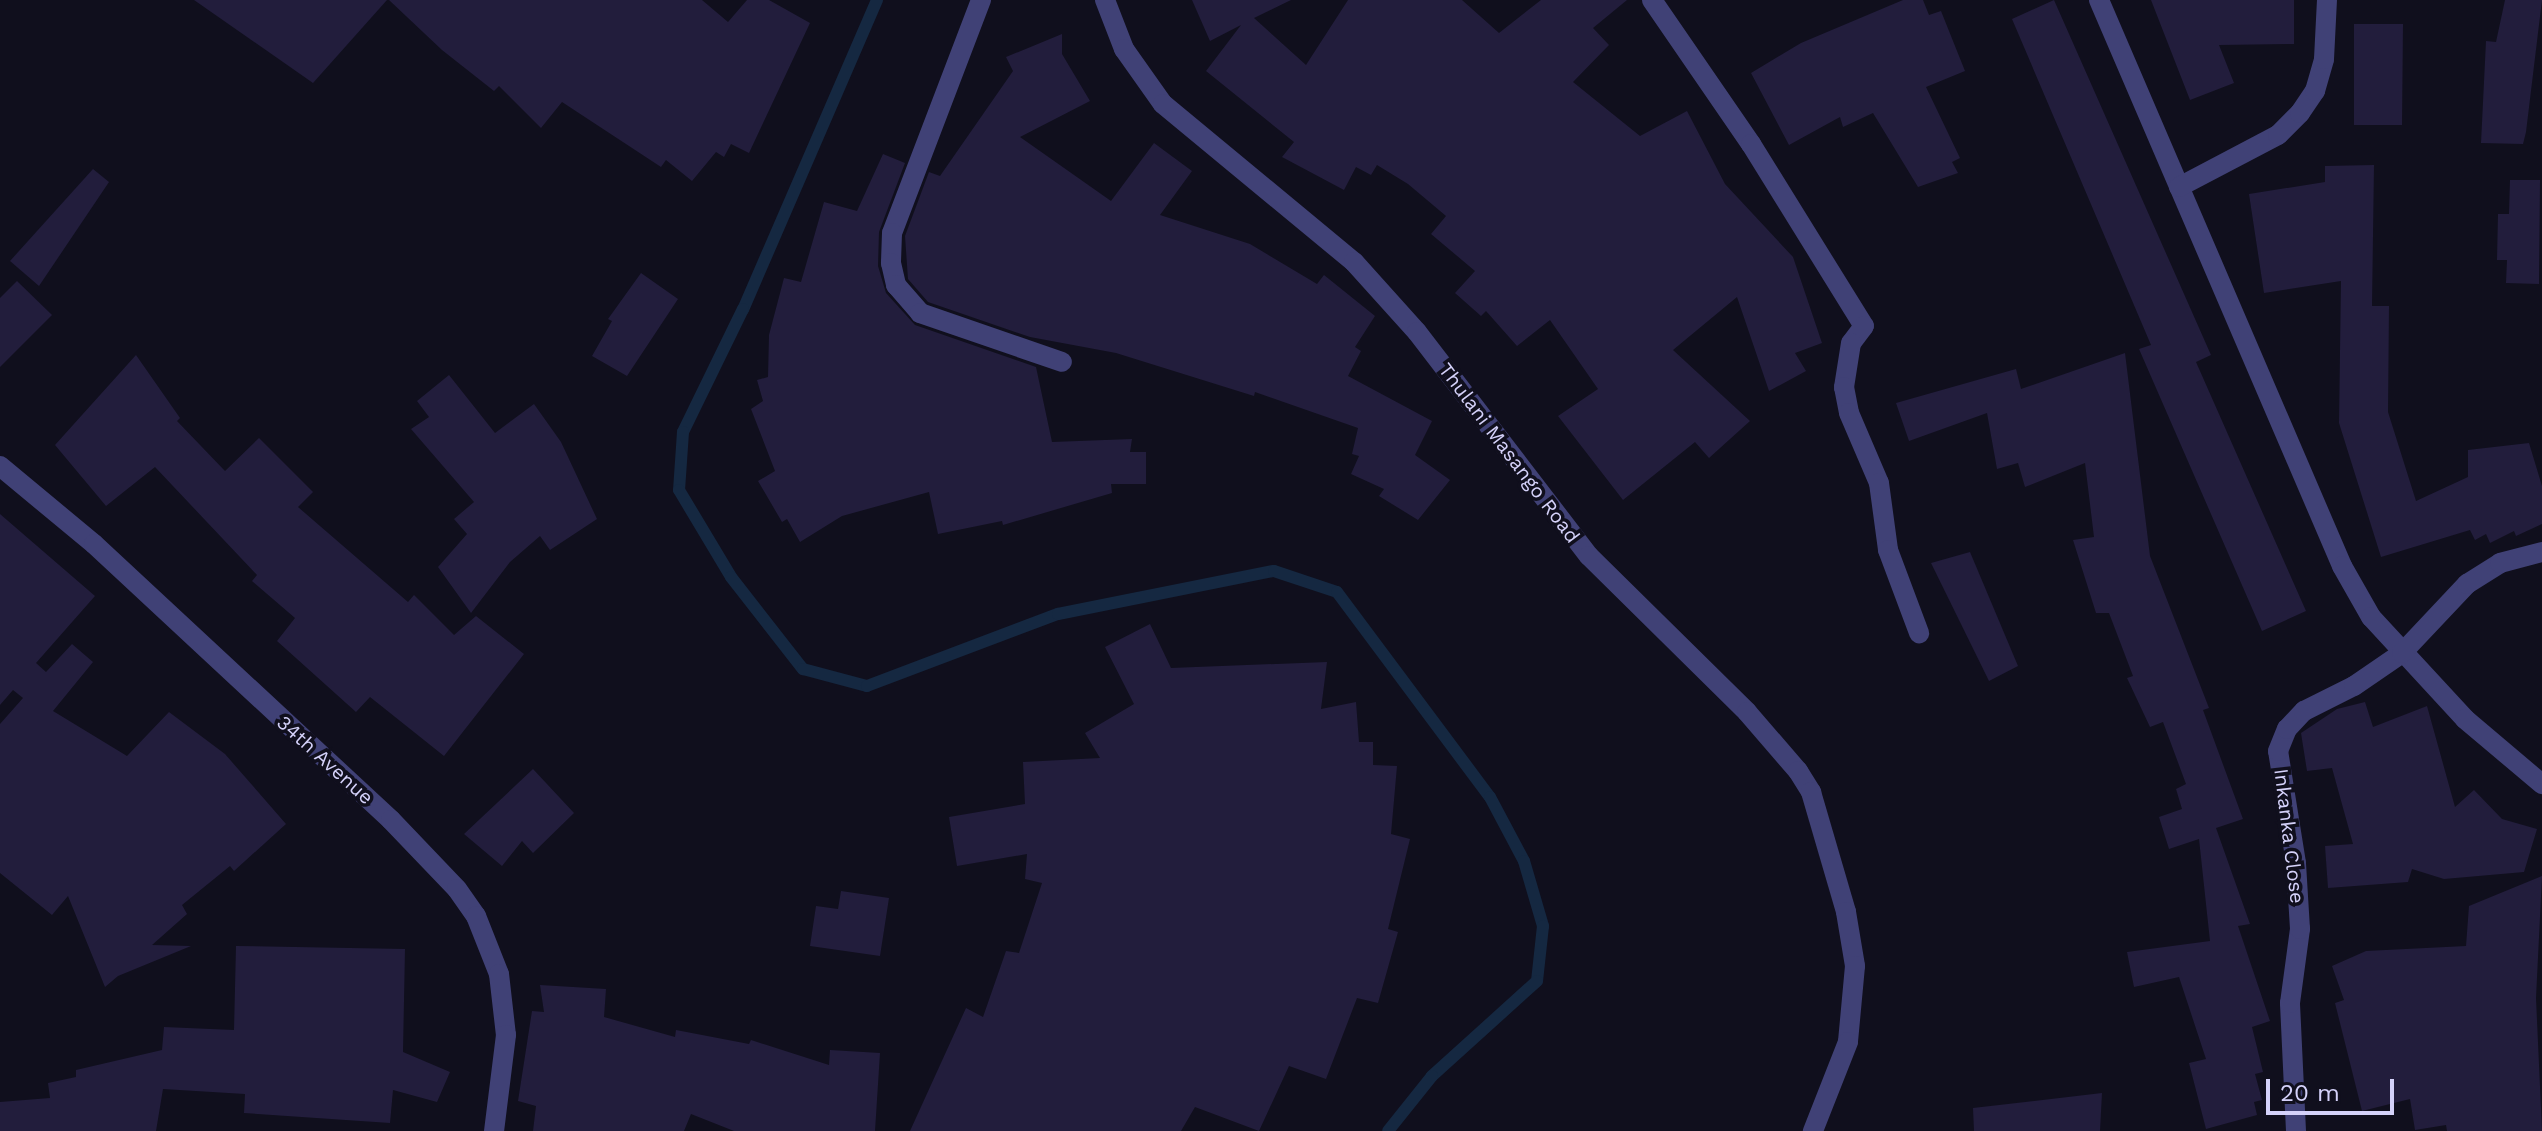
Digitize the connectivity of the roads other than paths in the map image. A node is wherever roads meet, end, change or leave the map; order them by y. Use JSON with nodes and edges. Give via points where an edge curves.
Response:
{"nodes":[{"id":1,"x":981,"y":0,"type":"edge"},
{"id":2,"x":1105,"y":0,"type":"edge"},
{"id":3,"x":1652,"y":0,"type":"edge"},
{"id":4,"x":2099,"y":0,"type":"edge"},
{"id":5,"x":2327,"y":0,"type":"edge"},
{"id":6,"x":2179,"y":187,"type":"junction"},
{"id":7,"x":1062,"y":362,"type":"dead end"},
{"id":8,"x":0,"y":466,"type":"edge"},
{"id":9,"x":2542,"y":552,"type":"edge"},
{"id":10,"x":1919,"y":633,"type":"dead end"},
{"id":11,"x":2402,"y":653,"type":"junction"},
{"id":12,"x":2542,"y":784,"type":"edge"},
{"id":13,"x":494,"y":1131,"type":"edge"},
{"id":14,"x":1813,"y":1131,"type":"edge"},
{"id":15,"x":2296,"y":1131,"type":"edge"}],
"edges":[{"from":1,"to":7,"type":"street","via":[[892,233],[891,263],[896,285],[920,313]]},
{"from":2,"to":14,"type":"street","name":"Thulani Masango Road","via":[[1124,49],[1163,104],[1354,262],[1417,332],[1589,556],[1758,722],[1798,771],[1811,792],[1846,912],[1855,966],[1848,1042]]},
{"from":3,"to":10,"type":"street","via":[[1751,144],[1864,326],[1851,343],[1844,387],[1849,413],[1879,483],[1888,550]]},
{"from":4,"to":6,"type":"street"},
{"from":5,"to":6,"type":"street","via":[[2324,59],[2315,91],[2300,113],[2278,135]]},
{"from":6,"to":11,"type":"street","via":[[2342,566],[2371,617]]},
{"from":8,"to":13,"type":"street","name":"34th Avenue","via":[[94,544],[391,820],[457,889],[476,916],[499,974],[506,1035]]},
{"from":9,"to":11,"type":"street","name":"Inkanka Close","via":[[2500,563],[2467,584]]},
{"from":11,"to":12,"type":"street","via":[[2465,719]]},
{"from":11,"to":15,"type":"street","name":"Inkanka Close","via":[[2304,711],[2287,729],[2278,751],[2299,916],[2290,1003]]}]}
